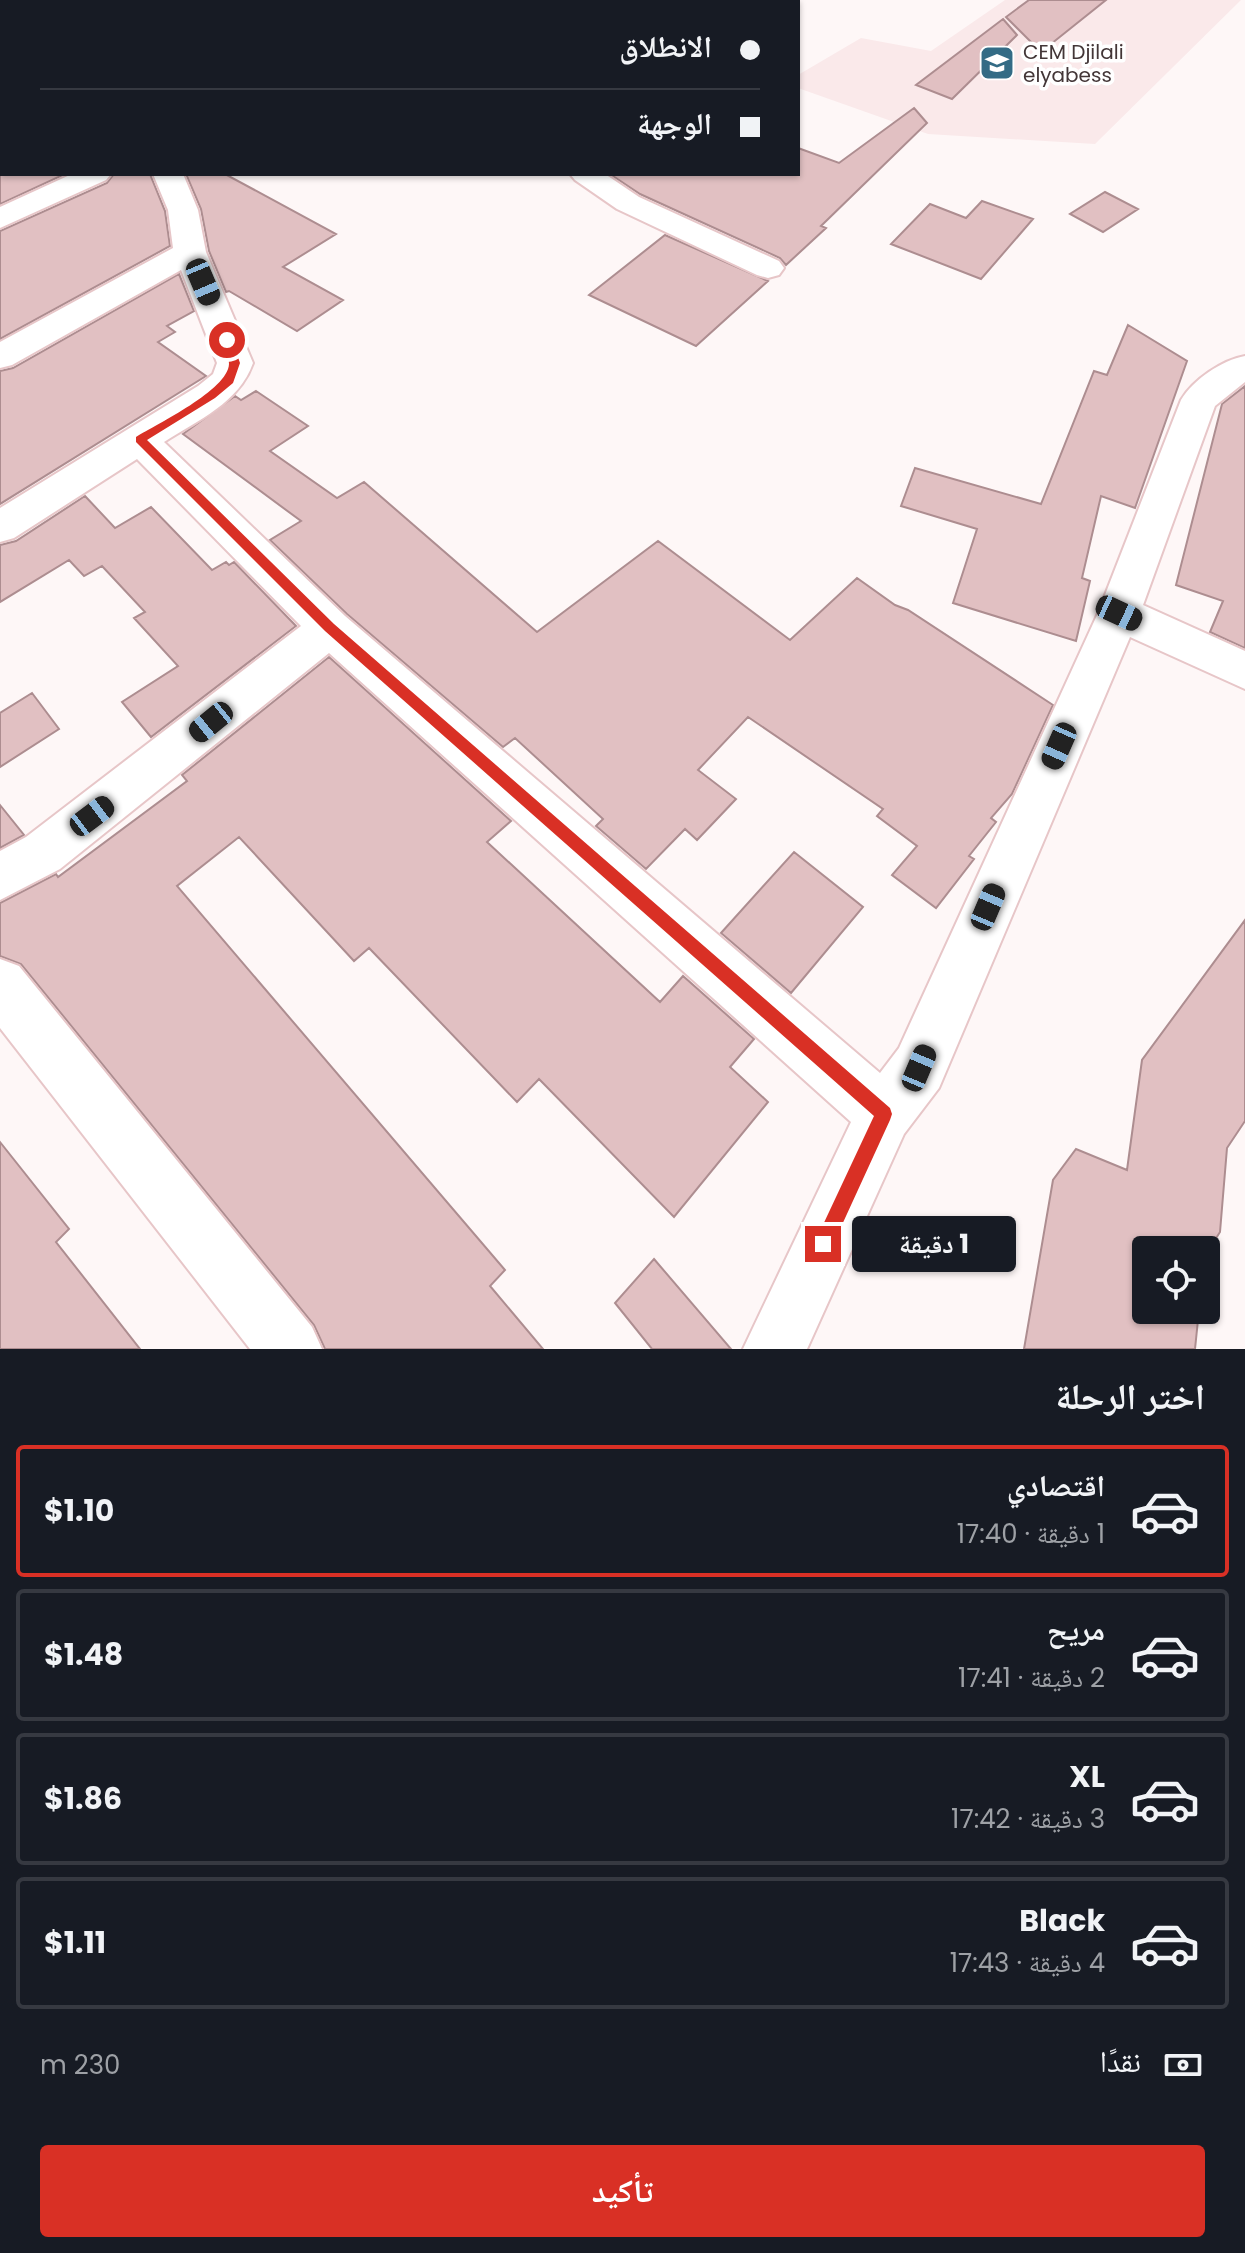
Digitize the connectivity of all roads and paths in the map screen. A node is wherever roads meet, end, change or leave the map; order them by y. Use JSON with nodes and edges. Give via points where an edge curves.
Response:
{"nodes":[{"id":1,"x":92,"y":176,"type":"edge"},
{"id":2,"x":169,"y":176,"type":"edge"},
{"id":3,"x":588,"y":176,"type":"edge"},
{"id":4,"x":0,"y":219,"type":"edge"},
{"id":5,"x":190,"y":252,"type":"junction"},
{"id":6,"x":768,"y":268,"type":"dead end"},
{"id":7,"x":0,"y":357,"type":"edge"},
{"id":8,"x":1245,"y":368,"type":"edge"},
{"id":9,"x":139,"y":439,"type":"junction"},
{"id":10,"x":0,"y":527,"type":"edge"},
{"id":11,"x":1119,"y":613,"type":"junction"},
{"id":12,"x":330,"y":628,"type":"junction"},
{"id":13,"x":1245,"y":671,"type":"edge"},
{"id":14,"x":0,"y":877,"type":"edge"},
{"id":15,"x":0,"y":985,"type":"edge"},
{"id":16,"x":884,"y":1114,"type":"junction"},
{"id":17,"x":290,"y":1349,"type":"edge"},
{"id":18,"x":775,"y":1349,"type":"edge"}],
"edges":[{"from":1,"to":4,"type":"street"},
{"from":2,"to":5,"type":"street","via":[[183,210]]},
{"from":3,"to":6,"type":"street","via":[[628,203]]},
{"from":5,"to":7,"type":"street"},
{"from":5,"to":9,"type":"street","via":[[235,363],[229,380],[211,395]]},
{"from":8,"to":11,"type":"street","via":[[1199,400]]},
{"from":9,"to":10,"type":"street"},
{"from":9,"to":12,"type":"street"},
{"from":11,"to":13,"type":"street"},
{"from":11,"to":16,"type":"street","via":[[919,1068]]},
{"from":12,"to":14,"type":"street","via":[[43,853]]},
{"from":12,"to":16,"type":"street"},
{"from":15,"to":17,"type":"street"},
{"from":16,"to":18,"type":"street"}]}
